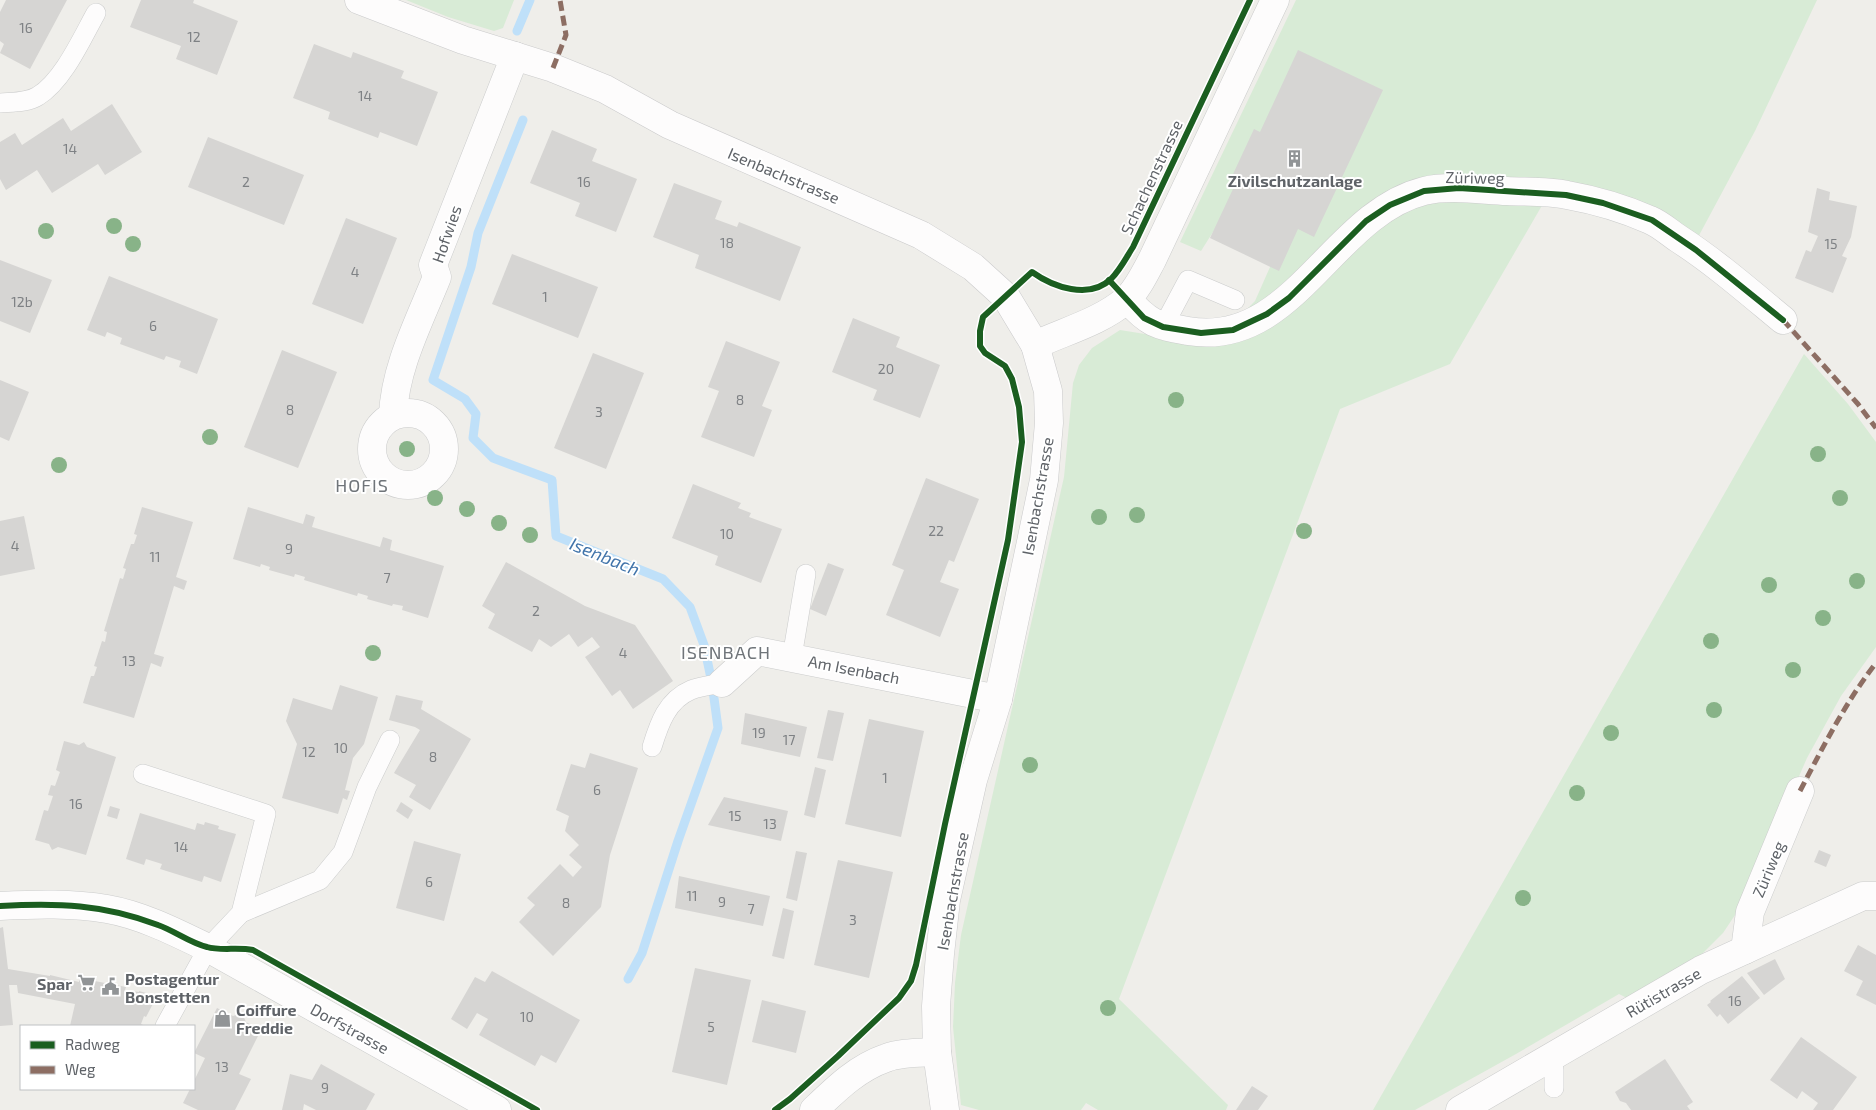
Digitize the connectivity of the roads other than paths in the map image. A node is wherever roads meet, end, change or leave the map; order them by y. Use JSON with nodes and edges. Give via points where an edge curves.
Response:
{"nodes":[{"id":1,"x":359,"y":0,"type":"edge"},
{"id":2,"x":1274,"y":0,"type":"edge"},
{"id":3,"x":96,"y":13,"type":"dead end"},
{"id":4,"x":515,"y":56,"type":"junction"},
{"id":5,"x":0,"y":103,"type":"edge"},
{"id":6,"x":1127,"y":299,"type":"junction"},
{"id":7,"x":1235,"y":300,"type":"dead end"},
{"id":8,"x":1784,"y":320,"type":"dead end"},
{"id":9,"x":1163,"y":327,"type":"junction"},
{"id":10,"x":1035,"y":345,"type":"junction"},
{"id":11,"x":393,"y":415,"type":"dead end"},
{"id":12,"x":806,"y":574,"type":"dead end"},
{"id":13,"x":792,"y":657,"type":"junction"},
{"id":14,"x":709,"y":685,"type":"joint"},
{"id":15,"x":998,"y":699,"type":"junction"},
{"id":16,"x":390,"y":740,"type":"dead end"},
{"id":17,"x":652,"y":747,"type":"dead end"},
{"id":18,"x":143,"y":774,"type":"dead end"},
{"id":19,"x":1800,"y":791,"type":"dead end"},
{"id":20,"x":1876,"y":896,"type":"edge"},
{"id":21,"x":0,"y":906,"type":"edge"},
{"id":22,"x":241,"y":913,"type":"junction"},
{"id":23,"x":208,"y":948,"type":"junction"},
{"id":24,"x":1745,"y":950,"type":"junction"},
{"id":25,"x":166,"y":1025,"type":"edge"},
{"id":26,"x":937,"y":1052,"type":"junction"},
{"id":27,"x":1552,"y":1056,"type":"junction"},
{"id":28,"x":1554,"y":1088,"type":"dead end"},
{"id":29,"x":498,"y":1110,"type":"edge"},
{"id":30,"x":814,"y":1110,"type":"edge"},
{"id":31,"x":946,"y":1110,"type":"edge"},
{"id":32,"x":1460,"y":1110,"type":"edge"}],
"edges":[{"from":1,"to":4,"type":"street","name":"Isenbachstrasse"},
{"from":2,"to":6,"type":"street","via":[[1152,260]]},
{"from":3,"to":5,"type":"lane","via":[[52,84],[38,96]]},
{"from":4,"to":10,"type":"street","name":"Isenbachstrasse","via":[[605,89],[670,125],[921,235],[973,267],[1006,297]]},
{"from":4,"to":11,"type":"street","name":"Hofwies","via":[[433,265],[436,277],[402,366],[394,395]]},
{"from":6,"to":9,"type":"street","name":"Züriweg","via":[[1144,318]]},
{"from":6,"to":10,"type":"street","via":[[1099,318]]},
{"from":7,"to":9,"type":"lane","via":[[1188,280]]},
{"from":8,"to":9,"type":"street","name":"Züriweg","via":[[1696,250],[1652,220],[1566,194],[1459,188],[1424,191],[1390,205],[1366,221],[1268,314],[1233,330],[1201,333]]},
{"from":10,"to":15,"type":"street","name":"Isenbachstrasse","via":[[1048,391],[1048,450]]},
{"from":12,"to":13,"type":"lane"},
{"from":13,"to":14,"type":"street","name":"Am Isenbach","via":[[757,650]]},
{"from":13,"to":15,"type":"street","name":"Am Isenbach"},
{"from":14,"to":17,"type":"lane","via":[[689,690],[672,703],[660,723]]},
{"from":15,"to":26,"type":"street","name":"Isenbachstrasse","via":[[974,780],[946,900],[936,1006]]},
{"from":16,"to":22,"type":"lane","via":[[367,787],[343,852],[320,880]]},
{"from":18,"to":22,"type":"lane","via":[[266,814]]},
{"from":19,"to":24,"type":"street","name":"Züriweg","via":[[1750,912]]},
{"from":20,"to":24,"type":"street","name":"Rütistrasse","via":[[1863,896]]},
{"from":21,"to":23,"type":"street","name":"Dorfstrasse","via":[[72,904],[109,909],[159,925]]},
{"from":22,"to":23,"type":"lane"},
{"from":23,"to":25,"type":"lane"},
{"from":23,"to":29,"type":"street","name":"Dorfstrasse"},
{"from":24,"to":27,"type":"street","name":"Rütistrasse","via":[[1701,970]]},
{"from":26,"to":30,"type":"street","via":[[888,1057],[868,1066],[846,1079]]},
{"from":26,"to":31,"type":"street","name":"Isenbachstrasse"},
{"from":27,"to":28,"type":"lane"},
{"from":27,"to":32,"type":"street","name":"Rütistrasse"}]}
